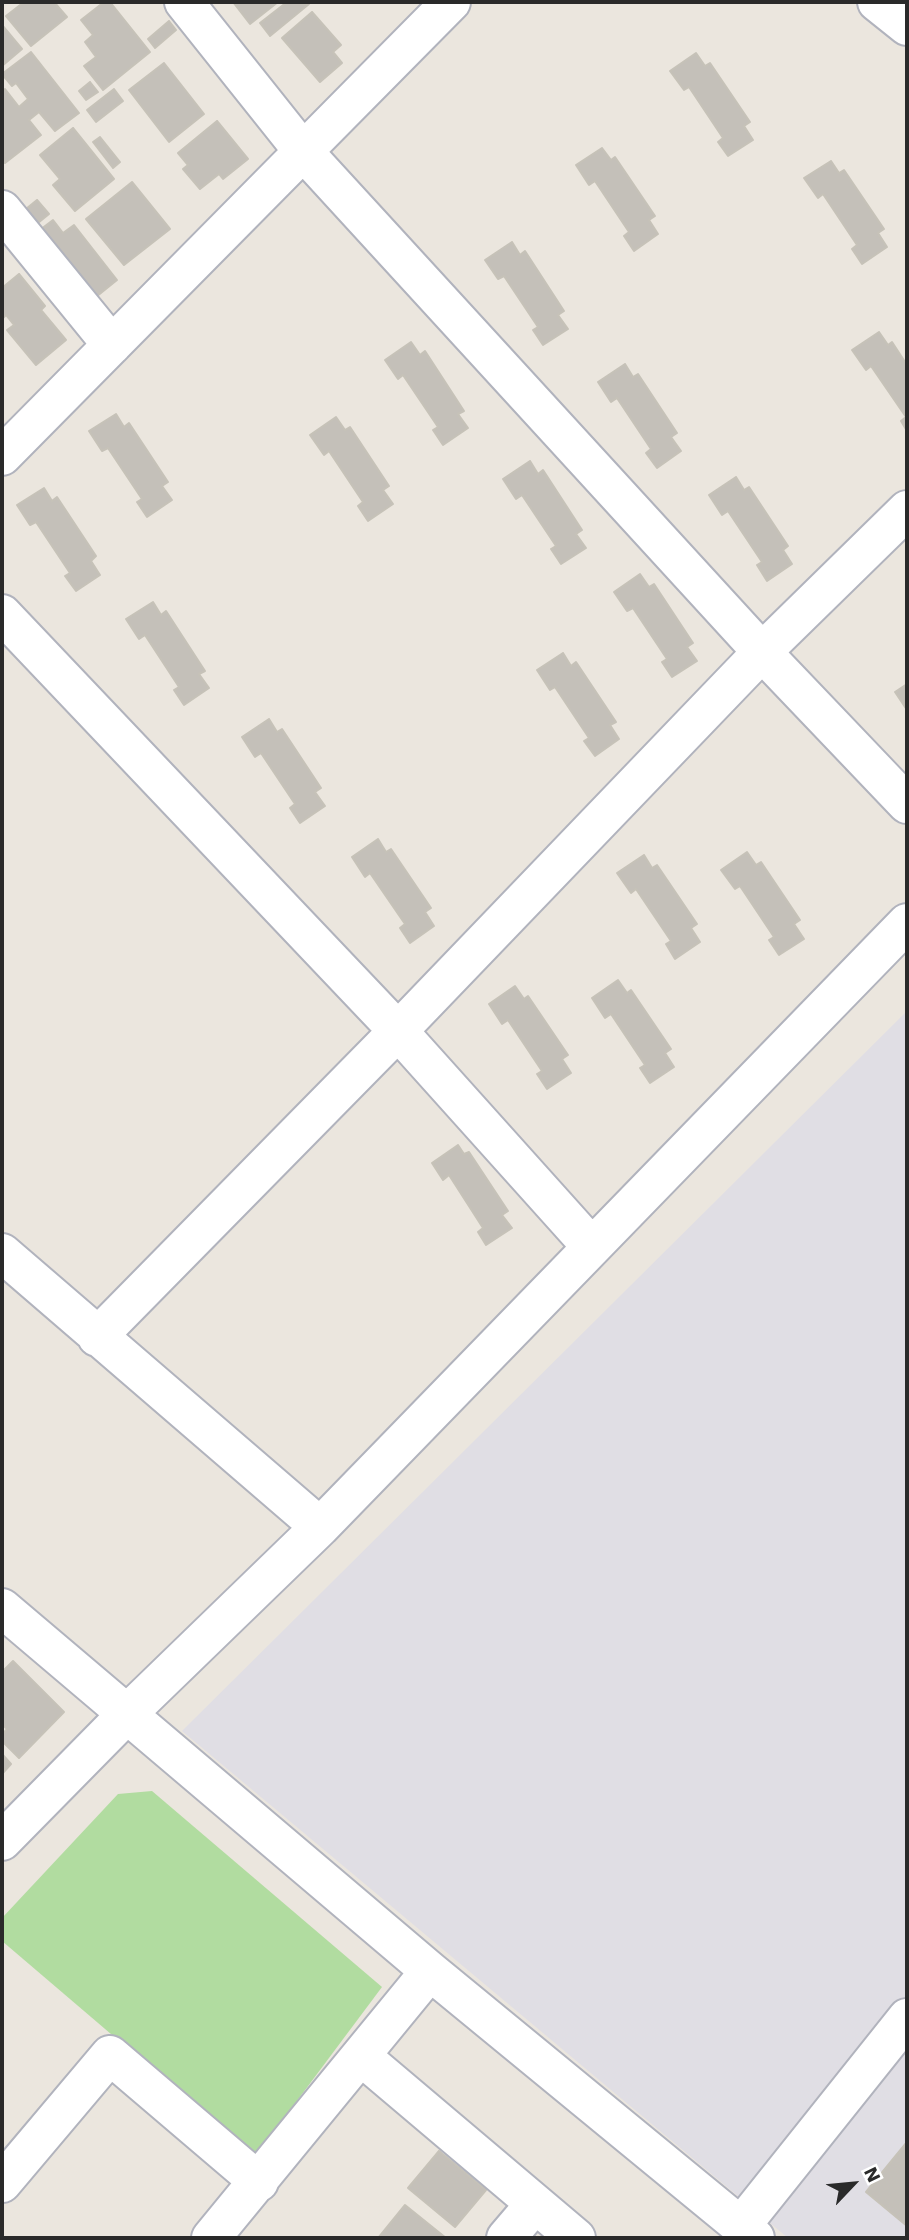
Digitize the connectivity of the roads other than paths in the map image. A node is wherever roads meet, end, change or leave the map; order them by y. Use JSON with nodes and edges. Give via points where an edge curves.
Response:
{"nodes":[{"id":1,"x":184,"y":2,"type":"edge"},
{"id":2,"x":451,"y":2,"type":"edge"},
{"id":3,"x":877,"y":2,"type":"edge"},
{"id":4,"x":907,"y":26,"type":"edge"},
{"id":5,"x":302,"y":150,"type":"junction"},
{"id":6,"x":2,"y":210,"type":"edge"},
{"id":7,"x":112,"y":345,"type":"junction"},
{"id":8,"x":2,"y":456,"type":"edge"},
{"id":9,"x":907,"y":510,"type":"edge"},
{"id":10,"x":2,"y":614,"type":"edge"},
{"id":11,"x":762,"y":652,"type":"junction"},
{"id":12,"x":907,"y":804,"type":"edge"},
{"id":13,"x":907,"y":923,"type":"edge"},
{"id":14,"x":398,"y":1031,"type":"junction"},
{"id":15,"x":591,"y":1246,"type":"junction"},
{"id":16,"x":2,"y":1253,"type":"edge"},
{"id":17,"x":97,"y":1337,"type":"junction"},
{"id":18,"x":320,"y":1527,"type":"junction"},
{"id":19,"x":2,"y":1608,"type":"edge"},
{"id":20,"x":128,"y":1713,"type":"junction"},
{"id":21,"x":2,"y":1841,"type":"edge"},
{"id":22,"x":430,"y":1971,"type":"junction"},
{"id":23,"x":907,"y":2018,"type":"edge"},
{"id":24,"x":362,"y":2057,"type":"junction"},
{"id":25,"x":259,"y":2182,"type":"junction"},
{"id":26,"x":2,"y":2183,"type":"edge"},
{"id":27,"x":535,"y":2204,"type":"junction"},
{"id":28,"x":748,"y":2232,"type":"edge"},
{"id":29,"x":211,"y":2238,"type":"edge"},
{"id":30,"x":506,"y":2238,"type":"edge"},
{"id":31,"x":576,"y":2238,"type":"edge"}],
"edges":[{"from":1,"to":5,"type":"street"},
{"from":2,"to":5,"type":"street"},
{"from":3,"to":4,"type":"street"},
{"from":5,"to":7,"type":"street"},
{"from":5,"to":11,"type":"street"},
{"from":6,"to":7,"type":"street"},
{"from":7,"to":8,"type":"street"},
{"from":9,"to":11,"type":"street"},
{"from":10,"to":14,"type":"street"},
{"from":11,"to":12,"type":"street"},
{"from":11,"to":14,"type":"street"},
{"from":13,"to":15,"type":"street"},
{"from":14,"to":15,"type":"street"},
{"from":14,"to":17,"type":"street"},
{"from":15,"to":18,"type":"street"},
{"from":16,"to":17,"type":"street"},
{"from":17,"to":18,"type":"street"},
{"from":18,"to":20,"type":"street"},
{"from":19,"to":20,"type":"street"},
{"from":20,"to":21,"type":"street"},
{"from":20,"to":22,"type":"street"},
{"from":22,"to":24,"type":"street"},
{"from":22,"to":28,"type":"street"},
{"from":23,"to":28,"type":"street"},
{"from":24,"to":25,"type":"street"},
{"from":24,"to":27,"type":"street"},
{"from":25,"to":26,"type":"street","via":[[110,2055]]},
{"from":25,"to":29,"type":"street"},
{"from":27,"to":30,"type":"street"},
{"from":27,"to":31,"type":"street"}]}
